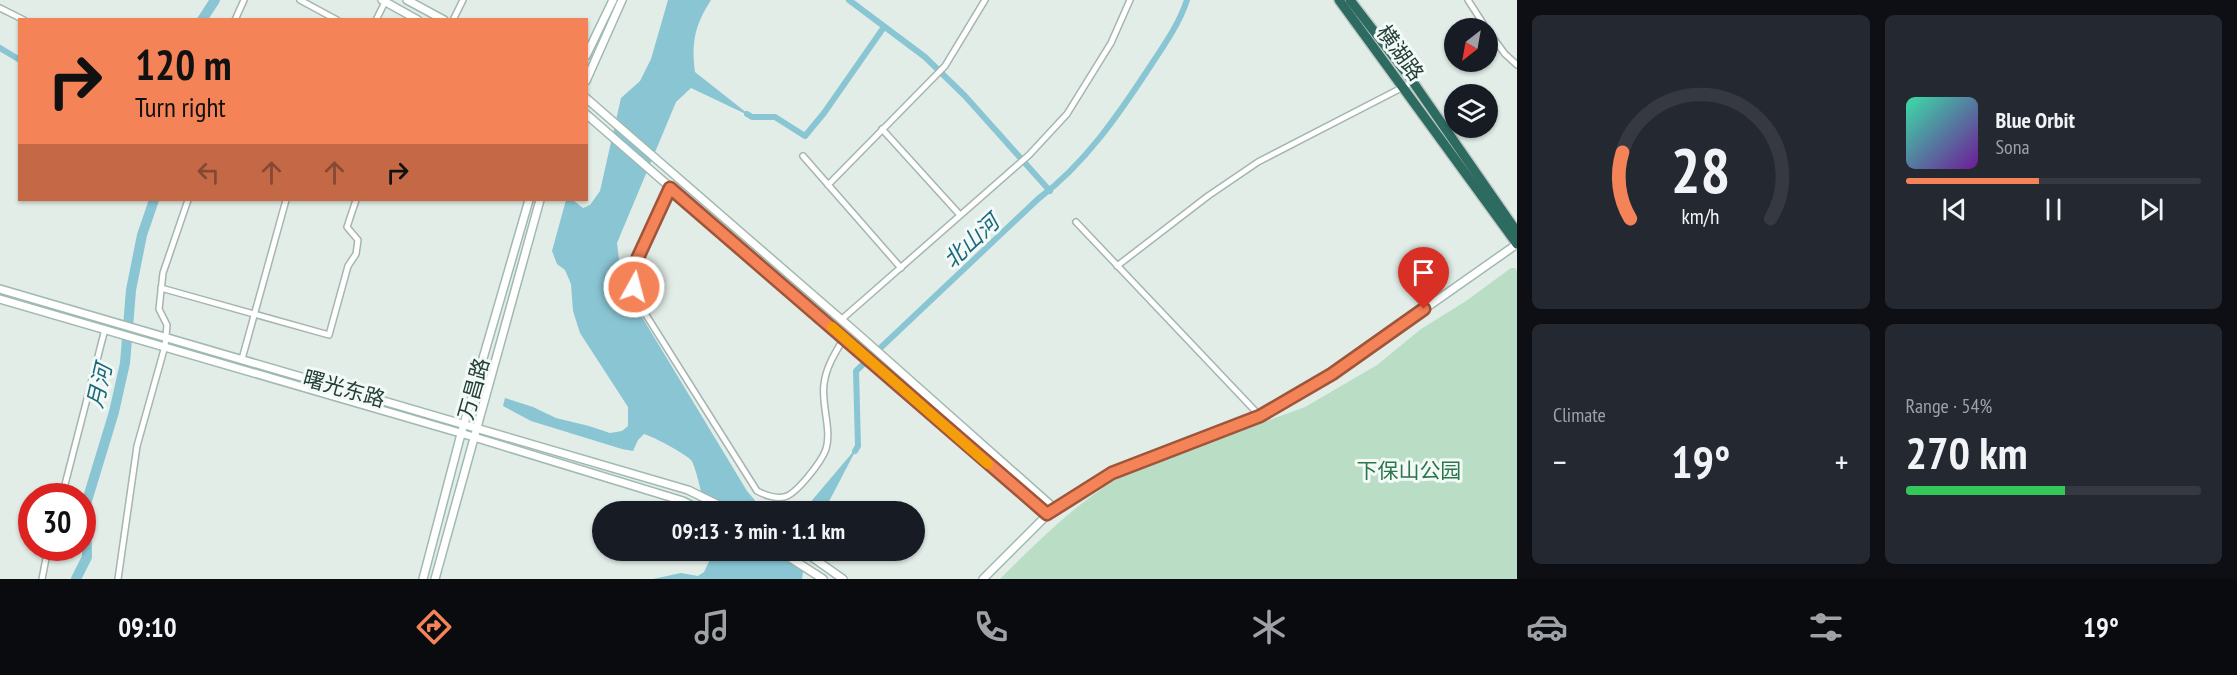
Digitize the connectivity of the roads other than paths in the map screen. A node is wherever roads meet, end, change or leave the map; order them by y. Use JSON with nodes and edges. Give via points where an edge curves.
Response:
{"nodes":[{"id":1,"x":244,"y":0,"type":"edge"},
{"id":2,"x":300,"y":0,"type":"edge"},
{"id":3,"x":407,"y":0,"type":"edge"},
{"id":4,"x":463,"y":0,"type":"edge"},
{"id":5,"x":613,"y":0,"type":"edge"},
{"id":6,"x":622,"y":0,"type":"edge"},
{"id":7,"x":985,"y":0,"type":"edge"},
{"id":8,"x":1130,"y":0,"type":"edge"},
{"id":9,"x":1339,"y":0,"type":"edge"},
{"id":10,"x":1350,"y":0,"type":"edge"},
{"id":11,"x":1468,"y":0,"type":"edge"},
{"id":12,"x":383,"y":1,"type":"edge"},
{"id":13,"x":0,"y":8,"type":"edge"},
{"id":14,"x":20,"y":18,"type":"edge"},
{"id":15,"x":236,"y":18,"type":"edge"},
{"id":16,"x":333,"y":18,"type":"edge"},
{"id":17,"x":377,"y":18,"type":"edge"},
{"id":18,"x":414,"y":18,"type":"edge"},
{"id":19,"x":440,"y":18,"type":"edge"},
{"id":20,"x":454,"y":18,"type":"edge"},
{"id":21,"x":1479,"y":18,"type":"edge"},
{"id":22,"x":1498,"y":45,"type":"edge"},
{"id":23,"x":588,"y":53,"type":"edge"},
{"id":24,"x":1517,"y":65,"type":"edge"},
{"id":25,"x":588,"y":76,"type":"edge"},
{"id":26,"x":1413,"y":82,"type":"junction"},
{"id":27,"x":1403,"y":87,"type":"junction"},
{"id":28,"x":588,"y":100,"type":"edge"},
{"id":29,"x":588,"y":116,"type":"edge"},
{"id":30,"x":882,"y":129,"type":"junction"},
{"id":31,"x":803,"y":156,"type":"dead end"},
{"id":32,"x":828,"y":185,"type":"junction"},
{"id":33,"x":670,"y":188,"type":"junction"},
{"id":34,"x":188,"y":201,"type":"edge"},
{"id":35,"x":286,"y":201,"type":"edge"},
{"id":36,"x":356,"y":201,"type":"edge"},
{"id":37,"x":529,"y":201,"type":"edge"},
{"id":38,"x":540,"y":201,"type":"edge"},
{"id":39,"x":960,"y":215,"type":"junction"},
{"id":40,"x":1076,"y":222,"type":"dead end"},
{"id":41,"x":1517,"y":232,"type":"edge"},
{"id":42,"x":1517,"y":244,"type":"edge"},
{"id":43,"x":1118,"y":266,"type":"junction"},
{"id":44,"x":900,"y":268,"type":"junction"},
{"id":45,"x":161,"y":288,"type":"junction"},
{"id":46,"x":0,"y":289,"type":"edge"},
{"id":47,"x":0,"y":299,"type":"edge"},
{"id":48,"x":254,"y":314,"type":"junction"},
{"id":49,"x":842,"y":319,"type":"junction"},
{"id":50,"x":105,"y":329,"type":"junction"},
{"id":51,"x":166,"y":336,"type":"junction"},
{"id":52,"x":844,"y":338,"type":"junction"},
{"id":53,"x":165,"y":346,"type":"junction"},
{"id":54,"x":242,"y":359,"type":"junction"},
{"id":55,"x":1260,"y":416,"type":"junction"},
{"id":56,"x":464,"y":424,"type":"junction"},
{"id":57,"x":477,"y":427,"type":"junction"},
{"id":58,"x":461,"y":434,"type":"junction"},
{"id":59,"x":474,"y":437,"type":"junction"},
{"id":60,"x":65,"y":483,"type":"edge"},
{"id":61,"x":683,"y":501,"type":"edge"},
{"id":62,"x":710,"y":501,"type":"edge"},
{"id":63,"x":1054,"y":508,"type":"junction"},
{"id":64,"x":1047,"y":514,"type":"junction"},
{"id":65,"x":45,"y":561,"type":"edge"},
{"id":66,"x":795,"y":561,"type":"edge"},
{"id":67,"x":819,"y":561,"type":"edge"},
{"id":68,"x":822,"y":578,"type":"edge"},
{"id":69,"x":42,"y":579,"type":"edge"},
{"id":70,"x":118,"y":579,"type":"edge"},
{"id":71,"x":423,"y":579,"type":"edge"},
{"id":72,"x":435,"y":579,"type":"edge"},
{"id":73,"x":843,"y":579,"type":"edge"},
{"id":74,"x":983,"y":579,"type":"edge"}],
"edges":[{"from":1,"to":15,"type":"street"},
{"from":2,"to":16,"type":"street"},
{"from":3,"to":19,"type":"main road"},
{"from":4,"to":20,"type":"street"},
{"from":5,"to":23,"type":"main road"},
{"from":6,"to":25,"type":"main road"},
{"from":7,"to":30,"type":"street","via":[[945,66]]},
{"from":8,"to":39,"type":"street","via":[[1111,43],[1067,114],[1029,155]]},
{"from":9,"to":27,"type":"highway","name":"横湖路"},
{"from":10,"to":26,"type":"highway","name":"横湖路"},
{"from":11,"to":21,"type":"street"},
{"from":12,"to":17,"type":"street"},
{"from":12,"to":18,"type":"main road"},
{"from":13,"to":14,"type":"street"},
{"from":22,"to":24,"type":"street"},
{"from":26,"to":27,"type":"street"},
{"from":26,"to":41,"type":"highway","name":"横湖路"},
{"from":27,"to":42,"type":"highway","name":"横湖路"},
{"from":27,"to":43,"type":"street","via":[[1258,162]]},
{"from":28,"to":49,"type":"main road"},
{"from":29,"to":33,"type":"main road"},
{"from":30,"to":32,"type":"street"},
{"from":30,"to":39,"type":"street"},
{"from":31,"to":32,"type":"street"},
{"from":32,"to":44,"type":"street"},
{"from":33,"to":52,"type":"main road"},
{"from":33,"to":52,"type":"street","via":[[634,266],[634,287],[641,307],[757,491],[768,497],[785,497],[794,492],[826,448],[825,380],[832,357]]},
{"from":34,"to":45,"type":"street"},
{"from":35,"to":48,"type":"street"},
{"from":36,"to":48,"type":"street","via":[[347,227],[358,240],[356,254],[348,266],[329,335]]},
{"from":37,"to":56,"type":"main road","name":"万昌路"},
{"from":38,"to":57,"type":"main road","name":"万昌路"},
{"from":39,"to":44,"type":"street"},
{"from":40,"to":43,"type":"street"},
{"from":42,"to":55,"type":"main road","via":[[1332,374]]},
{"from":43,"to":55,"type":"street"},
{"from":44,"to":49,"type":"street"},
{"from":45,"to":48,"type":"street"},
{"from":45,"to":51,"type":"street","via":[[159,309],[167,325]]},
{"from":46,"to":51,"type":"main road","name":"曙光东路"},
{"from":47,"to":50,"type":"main road","name":"曙光东路"},
{"from":48,"to":54,"type":"street"},
{"from":49,"to":63,"type":"main road"},
{"from":50,"to":53,"type":"main road","name":"曙光东路"},
{"from":50,"to":60,"type":"street"},
{"from":51,"to":53,"type":"street"},
{"from":51,"to":54,"type":"main road","name":"曙光东路"},
{"from":52,"to":64,"type":"main road"},
{"from":53,"to":58,"type":"main road","name":"曙光东路"},
{"from":53,"to":70,"type":"street","via":[[137,446]]},
{"from":54,"to":56,"type":"main road","name":"曙光东路"},
{"from":55,"to":63,"type":"main road","via":[[1112,473]]},
{"from":56,"to":57,"type":"main road","name":"曙光东路"},
{"from":56,"to":58,"type":"main road","name":"万昌路"},
{"from":57,"to":59,"type":"main road","name":"万昌路"},
{"from":57,"to":62,"type":"main road","name":"曙光东路","via":[[688,490]]},
{"from":58,"to":59,"type":"main road","name":"曙光东路"},
{"from":58,"to":71,"type":"main road","name":"万昌路"},
{"from":59,"to":61,"type":"main road","name":"曙光东路"},
{"from":59,"to":72,"type":"main road","name":"万昌路"},
{"from":63,"to":64,"type":"main road"},
{"from":64,"to":74,"type":"main road"},
{"from":65,"to":69,"type":"street"},
{"from":66,"to":68,"type":"main road"},
{"from":67,"to":73,"type":"main road"}]}
